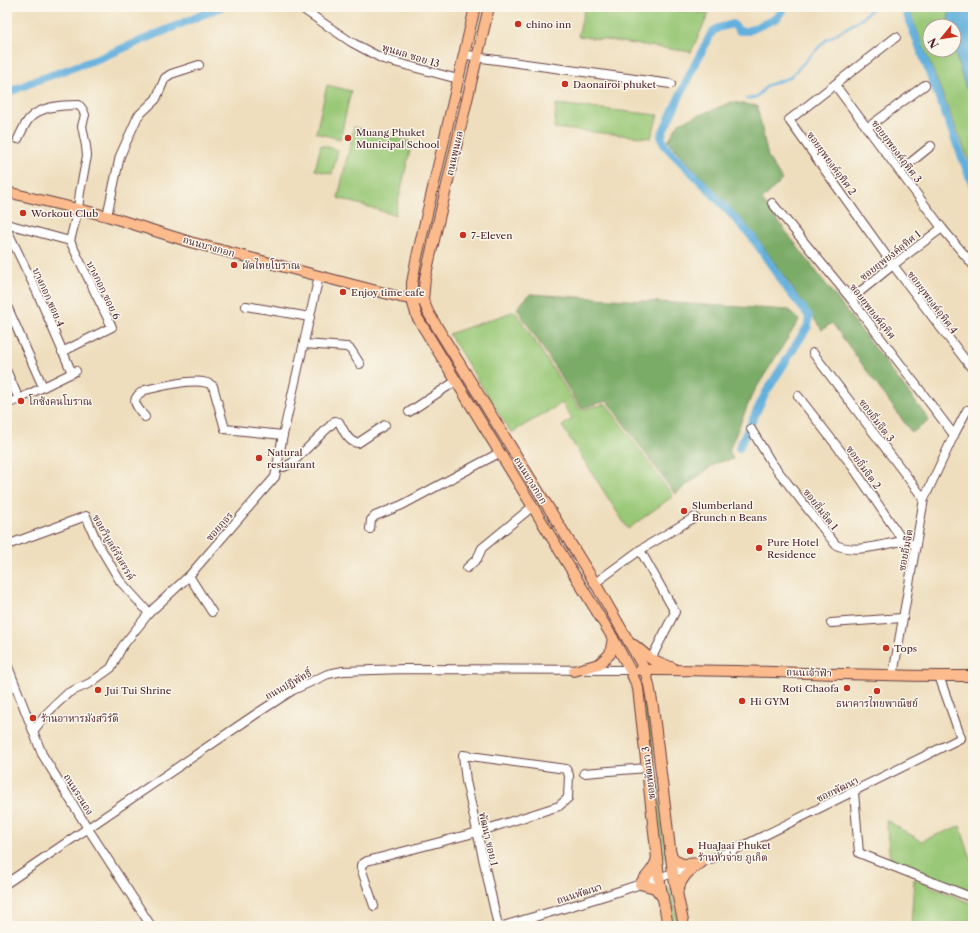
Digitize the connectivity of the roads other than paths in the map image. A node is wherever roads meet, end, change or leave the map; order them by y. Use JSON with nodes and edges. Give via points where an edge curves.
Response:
{"nodes":[{"id":1,"x":300,"y":7,"type":"edge"},
{"id":2,"x":475,"y":7,"type":"edge"},
{"id":3,"x":489,"y":7,"type":"edge"},
{"id":4,"x":896,"y":37,"type":"dead end"},
{"id":5,"x":464,"y":54,"type":"junction"},
{"id":6,"x":477,"y":56,"type":"junction"},
{"id":7,"x":199,"y":65,"type":"dead end"},
{"id":8,"x":458,"y":79,"type":"junction"},
{"id":9,"x":671,"y":84,"type":"dead end"},
{"id":10,"x":835,"y":85,"type":"junction"},
{"id":11,"x":925,"y":85,"type":"dead end"},
{"id":12,"x":867,"y":128,"type":"junction"},
{"id":13,"x":18,"y":139,"type":"dead end"},
{"id":14,"x":931,"y":146,"type":"dead end"},
{"id":15,"x":900,"y":171,"type":"junction"},
{"id":16,"x":7,"y":192,"type":"edge"},
{"id":17,"x":772,"y":203,"type":"dead end"},
{"id":18,"x":78,"y":209,"type":"junction"},
{"id":19,"x":107,"y":216,"type":"junction"},
{"id":20,"x":7,"y":224,"type":"edge"},
{"id":21,"x":942,"y":228,"type":"junction"},
{"id":22,"x":7,"y":230,"type":"edge"},
{"id":23,"x":70,"y":241,"type":"junction"},
{"id":24,"x":893,"y":265,"type":"junction"},
{"id":25,"x":973,"y":265,"type":"edge"},
{"id":26,"x":318,"y":276,"type":"junction"},
{"id":27,"x":851,"y":299,"type":"junction"},
{"id":28,"x":412,"y":300,"type":"junction"},
{"id":29,"x":423,"y":300,"type":"junction"},
{"id":30,"x":7,"y":306,"type":"edge"},
{"id":31,"x":246,"y":306,"type":"dead end"},
{"id":32,"x":310,"y":316,"type":"junction"},
{"id":33,"x":304,"y":344,"type":"junction"},
{"id":34,"x":62,"y":352,"type":"junction"},
{"id":35,"x":813,"y":353,"type":"dead end"},
{"id":36,"x":360,"y":364,"type":"dead end"},
{"id":37,"x":973,"y":370,"type":"edge"},
{"id":38,"x":7,"y":372,"type":"edge"},
{"id":39,"x":456,"y":381,"type":"junction"},
{"id":40,"x":43,"y":387,"type":"junction"},
{"id":41,"x":798,"y":396,"type":"dead end"},
{"id":42,"x":19,"y":399,"type":"junction"},
{"id":43,"x":7,"y":404,"type":"edge"},
{"id":44,"x":967,"y":410,"type":"dead end"},
{"id":45,"x":409,"y":412,"type":"dead end"},
{"id":46,"x":145,"y":416,"type":"dead end"},
{"id":47,"x":385,"y":425,"type":"dead end"},
{"id":48,"x":751,"y":429,"type":"dead end"},
{"id":49,"x":283,"y":435,"type":"junction"},
{"id":50,"x":954,"y":435,"type":"junction"},
{"id":51,"x":499,"y":453,"type":"junction"},
{"id":52,"x":277,"y":466,"type":"junction"},
{"id":53,"x":924,"y":499,"type":"junction"},
{"id":54,"x":532,"y":506,"type":"junction"},
{"id":55,"x":695,"y":517,"type":"dead end"},
{"id":56,"x":370,"y":530,"type":"dead end"},
{"id":57,"x":903,"y":541,"type":"junction"},
{"id":58,"x":7,"y":545,"type":"edge"},
{"id":59,"x":916,"y":545,"type":"junction"},
{"id":60,"x":640,"y":550,"type":"junction"},
{"id":61,"x":467,"y":568,"type":"dead end"},
{"id":62,"x":189,"y":576,"type":"junction"},
{"id":63,"x":595,"y":583,"type":"junction"},
{"id":64,"x":212,"y":612,"type":"dead end"},
{"id":65,"x":149,"y":613,"type":"junction"},
{"id":66,"x":902,"y":618,"type":"junction"},
{"id":67,"x":831,"y":623,"type":"dead end"},
{"id":68,"x":613,"y":638,"type":"junction"},
{"id":69,"x":628,"y":640,"type":"junction"},
{"id":70,"x":651,"y":658,"type":"junction"},
{"id":71,"x":7,"y":664,"type":"edge"},
{"id":72,"x":574,"y":670,"type":"junction"},
{"id":73,"x":630,"y":670,"type":"junction"},
{"id":74,"x":645,"y":670,"type":"junction"},
{"id":75,"x":678,"y":671,"type":"junction"},
{"id":76,"x":893,"y":675,"type":"junction"},
{"id":77,"x":939,"y":676,"type":"junction"},
{"id":78,"x":973,"y":676,"type":"edge"},
{"id":79,"x":34,"y":730,"type":"junction"},
{"id":80,"x":647,"y":768,"type":"junction"},
{"id":81,"x":584,"y":773,"type":"dead end"},
{"id":82,"x":854,"y":792,"type":"junction"},
{"id":83,"x":87,"y":827,"type":"junction"},
{"id":84,"x":478,"y":832,"type":"junction"},
{"id":85,"x":670,"y":852,"type":"junction"},
{"id":86,"x":657,"y":855,"type":"junction"},
{"id":87,"x":701,"y":863,"type":"junction"},
{"id":88,"x":673,"y":873,"type":"junction"},
{"id":89,"x":659,"y":878,"type":"junction"},
{"id":90,"x":7,"y":882,"type":"edge"},
{"id":91,"x":640,"y":884,"type":"junction"},
{"id":92,"x":676,"y":895,"type":"junction"},
{"id":93,"x":663,"y":898,"type":"junction"},
{"id":94,"x":973,"y":898,"type":"edge"},
{"id":95,"x":374,"y":906,"type":"dead end"},
{"id":96,"x":151,"y":926,"type":"edge"},
{"id":97,"x":498,"y":926,"type":"edge"},
{"id":98,"x":503,"y":926,"type":"edge"},
{"id":99,"x":668,"y":926,"type":"edge"},
{"id":100,"x":684,"y":926,"type":"edge"}],
"edges":[{"from":1,"to":8,"type":"street","name":"พูนผล ซอย 13","via":[[351,42],[383,59]]},
{"from":2,"to":5,"type":"main road","name":"ถนนพูนผล"},
{"from":3,"to":6,"type":"main road","name":"ถนนพูนผล"},
{"from":4,"to":10,"type":"street"},
{"from":5,"to":6,"type":"street"},
{"from":5,"to":8,"type":"main road","name":"ถนนพูนผล"},
{"from":6,"to":9,"type":"street"},
{"from":6,"to":29,"type":"main road","name":"ถนนพูนผล","via":[[424,278]]},
{"from":7,"to":19,"type":"street","via":[[165,78],[156,99],[138,116],[120,156]]},
{"from":8,"to":28,"type":"main road","name":"ถนนพูนผล","via":[[416,261]]},
{"from":10,"to":12,"type":"street","name":"ซอยยุพยงค์อุทิศ 3"},
{"from":10,"to":24,"type":"street","name":"ซอยยุพยงค์อุทิศ 2","via":[[789,120]]},
{"from":11,"to":12,"type":"street"},
{"from":12,"to":15,"type":"street","name":"ซอยยุพยงค์อุทิศ 3"},
{"from":13,"to":18,"type":"street","via":[[28,120],[36,112],[70,105],[79,106],[83,110],[85,115],[82,126],[87,156]]},
{"from":14,"to":15,"type":"street"},
{"from":15,"to":21,"type":"street","name":"ซอยยุพยงค์อุทิศ 3"},
{"from":16,"to":18,"type":"main road","name":"ถนนบางกอก"},
{"from":17,"to":27,"type":"street","name":"ซอยยุพยงค์อุทิศ"},
{"from":18,"to":19,"type":"main road","name":"ถนนบางกอก"},
{"from":18,"to":23,"type":"street"},
{"from":19,"to":26,"type":"main road","name":"ถนนบางกอก","via":[[190,242]]},
{"from":20,"to":23,"type":"street"},
{"from":21,"to":24,"type":"street","name":"ซอยยุพยงค์อุทิศ 1"},
{"from":21,"to":25,"type":"street","name":"ซอยยุพยงค์อุทิศ 3"},
{"from":22,"to":34,"type":"street","name":"บางกอก ซอย 4"},
{"from":23,"to":34,"type":"street","name":"บางกอก ซอย 6","via":[[112,327]]},
{"from":24,"to":27,"type":"street","name":"ซอยยุพยงค์อุทิศ 1"},
{"from":24,"to":37,"type":"street","name":"ซอยยุพยงค์อุทิศ 4"},
{"from":26,"to":28,"type":"main road","name":"ถนนบางกอก"},
{"from":26,"to":32,"type":"street","name":"ซอยภูธร"},
{"from":27,"to":50,"type":"street","name":"ซอยยุพยงค์อุทิศ"},
{"from":28,"to":29,"type":"main road","name":"ถนนบางกอก"},
{"from":28,"to":39,"type":"main road","name":"ถนนบางกอก","via":[[417,317]]},
{"from":29,"to":63,"type":"main road","name":"ถนนบางกอก","via":[[433,321]]},
{"from":30,"to":40,"type":"street"},
{"from":31,"to":32,"type":"street"},
{"from":32,"to":33,"type":"street","name":"ซอยภูธร"},
{"from":33,"to":36,"type":"street","via":[[347,347]]},
{"from":33,"to":49,"type":"street","name":"ซอยภูธร"},
{"from":34,"to":40,"type":"street","name":"บางกอก ซอย 4","via":[[74,372]]},
{"from":35,"to":53,"type":"street","name":"ซอยอิ่มจิต 3"},
{"from":38,"to":42,"type":"street"},
{"from":39,"to":45,"type":"street"},
{"from":39,"to":51,"type":"main road","name":"ถนนบางกอก"},
{"from":40,"to":42,"type":"street"},
{"from":41,"to":57,"type":"street","name":"ซอยอิ่มจิต 2","via":[[850,463]]},
{"from":42,"to":43,"type":"street"},
{"from":44,"to":50,"type":"street","name":"ซอยอิ่มจิต"},
{"from":46,"to":49,"type":"street","via":[[136,406],[135,400],[141,392],[194,381],[206,382],[213,386],[225,429]]},
{"from":47,"to":52,"type":"street","via":[[358,443],[353,443],[339,422],[335,421],[292,463],[284,467]]},
{"from":48,"to":57,"type":"street","name":"ซอยอิ่มจิต 1","via":[[772,462],[836,545],[854,550]]},
{"from":49,"to":52,"type":"street","name":"ซอยภูธร"},
{"from":50,"to":53,"type":"street","name":"ซอยอิ่มจิต"},
{"from":51,"to":54,"type":"main road","name":"ถนนบางกอก"},
{"from":51,"to":56,"type":"street","via":[[402,505],[375,516],[371,520]]},
{"from":52,"to":62,"type":"street","name":"ซอยภูธร","via":[[275,477]]},
{"from":53,"to":59,"type":"street","name":"ซอยอิ่มจิต"},
{"from":54,"to":61,"type":"street","via":[[482,548],[477,559]]},
{"from":54,"to":68,"type":"main road","name":"ถนนบางกอก"},
{"from":55,"to":60,"type":"street"},
{"from":57,"to":59,"type":"street"},
{"from":58,"to":65,"type":"street","name":"ซอยวิบูลย์รังสรรค์","via":[[86,516],[97,542],[120,581]]},
{"from":59,"to":66,"type":"street","name":"ซอยอิ่มจิต"},
{"from":60,"to":63,"type":"street"},
{"from":60,"to":70,"type":"street","via":[[675,612]]},
{"from":62,"to":64,"type":"street"},
{"from":62,"to":65,"type":"street","name":"ซอยภูธร"},
{"from":63,"to":69,"type":"main road","name":"ถนนบางกอก"},
{"from":65,"to":79,"type":"street","name":"ซอยภูธร","via":[[122,647],[111,668],[68,694],[48,712]]},
{"from":66,"to":67,"type":"street"},
{"from":66,"to":76,"type":"street","name":"ซอยอิ่มจิต"},
{"from":68,"to":72,"type":"main road","via":[[610,654],[600,664]]},
{"from":68,"to":73,"type":"main road","name":"ถนนบางกอก"},
{"from":69,"to":70,"type":"main road"},
{"from":69,"to":74,"type":"main road","name":"ถนนบางกอก"},
{"from":70,"to":75,"type":"main road"},
{"from":71,"to":79,"type":"street","name":"ถนนระนอง"},
{"from":72,"to":73,"type":"street","name":"ถนนปฏิพัทธิ์"},
{"from":72,"to":83,"type":"street","name":"ถนนปฏิพัทธิ์","via":[[404,669],[356,670],[328,674],[288,693]]},
{"from":73,"to":74,"type":"main road","name":"ถนนเจ้าฟ้า"},
{"from":73,"to":80,"type":"main road","name":"ซอยพัฒนา 3","via":[[638,688]]},
{"from":74,"to":75,"type":"main road","name":"ถนนเจ้าฟ้า"},
{"from":74,"to":85,"type":"main road","name":"ซอยพัฒนา 3","via":[[653,708]]},
{"from":75,"to":76,"type":"main road","name":"ถนนเจ้าฟ้า","via":[[790,671]]},
{"from":76,"to":77,"type":"main road","name":"ถนนเจ้าฟ้า"},
{"from":77,"to":78,"type":"main road","name":"ถนนเจ้าฟ้า"},
{"from":77,"to":82,"type":"street","name":"ซอยพัฒนา","via":[[961,738]]},
{"from":79,"to":83,"type":"street","name":"ถนนระนอง","via":[[42,754]]},
{"from":80,"to":81,"type":"street"},
{"from":80,"to":86,"type":"main road","name":"ซอยพัฒนา 3"},
{"from":82,"to":87,"type":"street","name":"ซอยพัฒนา","via":[[741,847]]},
{"from":82,"to":94,"type":"street","via":[[859,853]]},
{"from":83,"to":90,"type":"street","name":"ถนนปฏิพัทธิ์"},
{"from":83,"to":96,"type":"street","name":"ถนนระนอง"},
{"from":84,"to":84,"type":"street","name":"พัฒนา ซอย 1","via":[[466,781],[463,755],[566,769],[569,775],[568,798],[559,806]]},
{"from":84,"to":95,"type":"street","via":[[367,860],[361,868]]},
{"from":84,"to":97,"type":"street","name":"พัฒนา ซอย 1"},
{"from":85,"to":87,"type":"main road","via":[[675,861],[680,863]]},
{"from":85,"to":88,"type":"main road","name":"ซอยพัฒนา 3"},
{"from":86,"to":89,"type":"main road","name":"ซอยพัฒนา 3"},
{"from":86,"to":91,"type":"main road","via":[[656,864]]},
{"from":87,"to":88,"type":"street","name":"ซอยพัฒนา"},
{"from":87,"to":92,"type":"main road","via":[[684,876]]},
{"from":88,"to":89,"type":"street","name":"ซอยพัฒนา"},
{"from":88,"to":92,"type":"main road","name":"ซอยพัฒนา 3"},
{"from":89,"to":91,"type":"street","name":"ถนนพัฒนา"},
{"from":89,"to":93,"type":"main road","name":"ซอยพัฒนา 3"},
{"from":91,"to":93,"type":"main road","via":[[656,888]]},
{"from":91,"to":98,"type":"street","name":"ถนนพัฒนา"},
{"from":92,"to":100,"type":"main road","name":"ซอยพัฒนา 3"},
{"from":93,"to":99,"type":"main road","name":"ซอยพัฒนา 3"}]}
